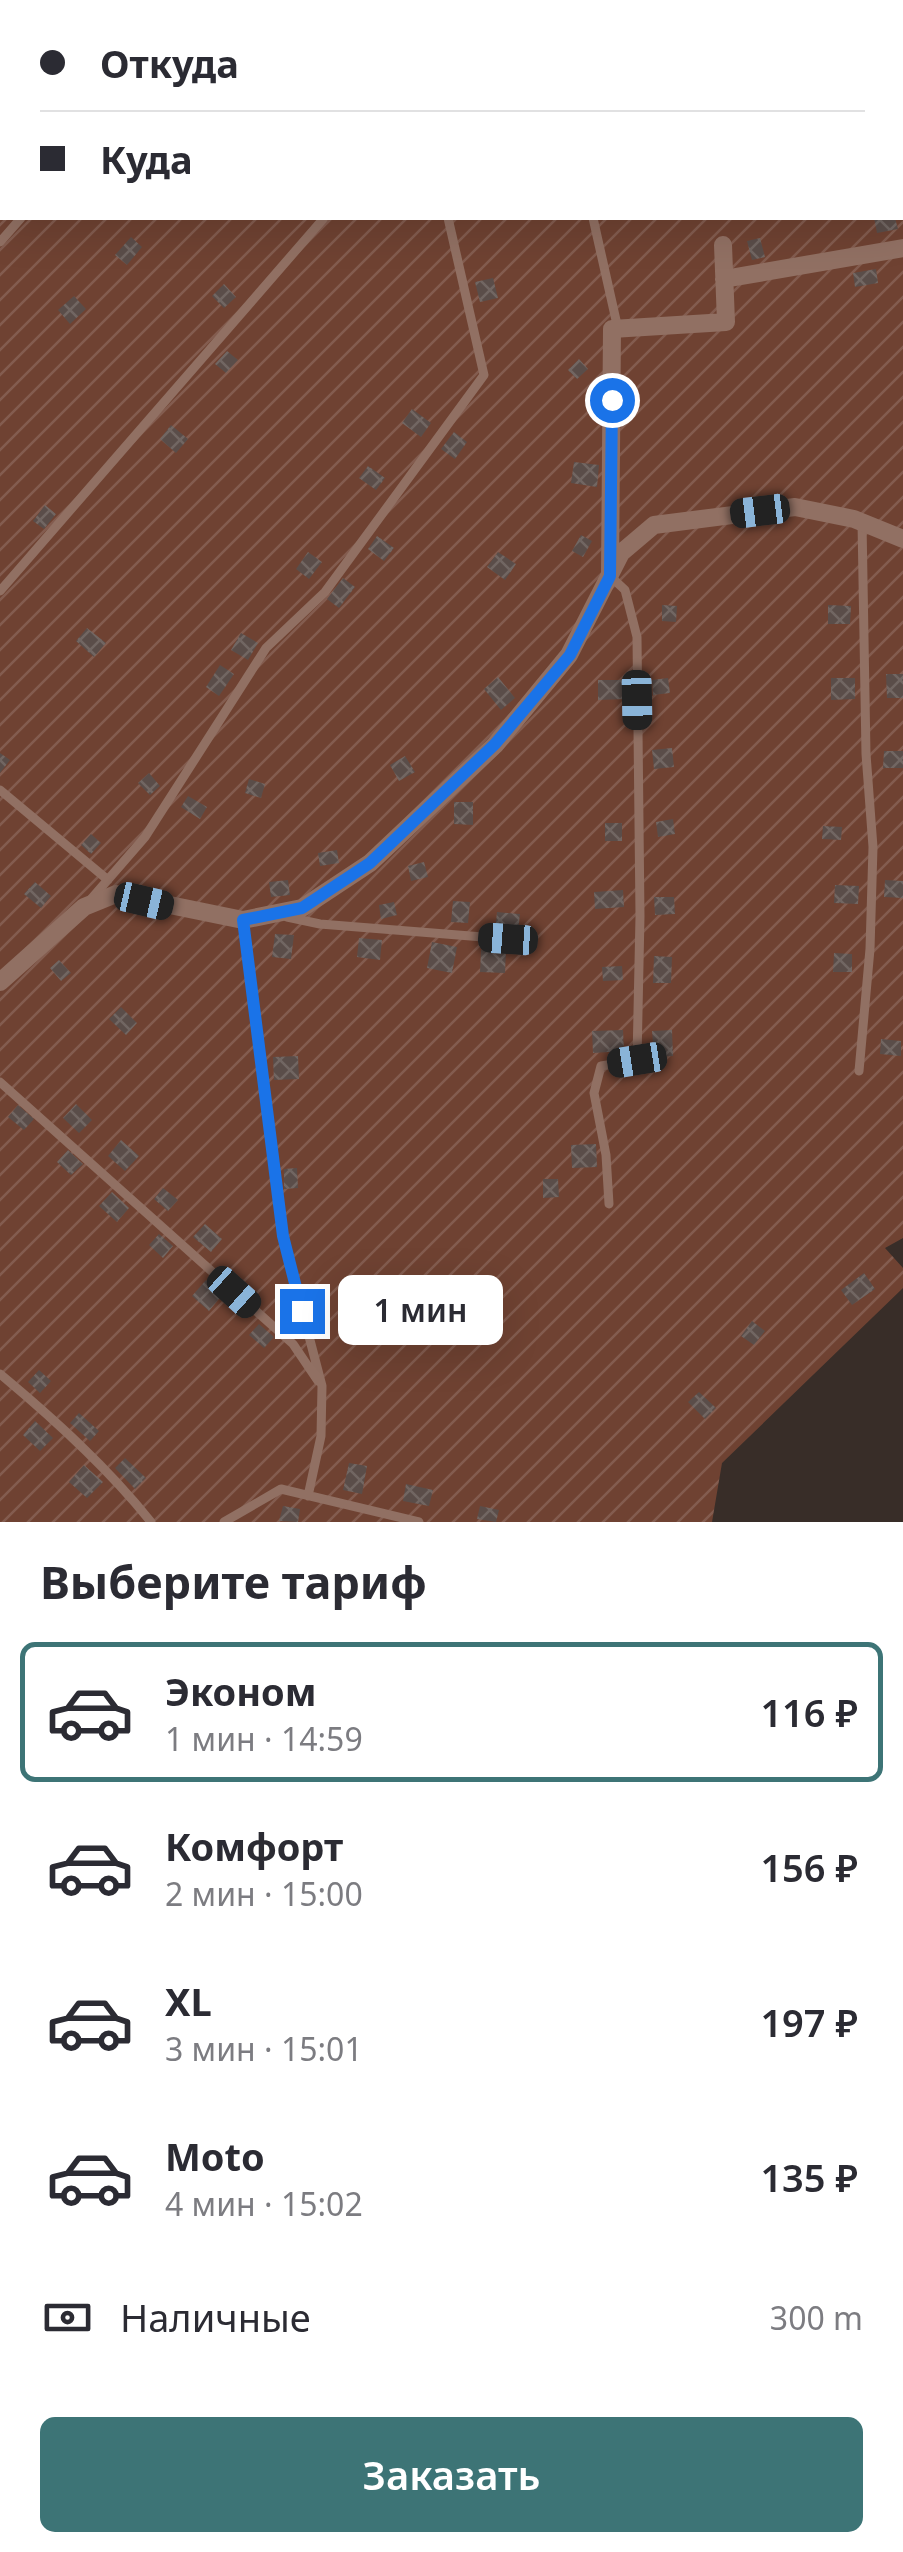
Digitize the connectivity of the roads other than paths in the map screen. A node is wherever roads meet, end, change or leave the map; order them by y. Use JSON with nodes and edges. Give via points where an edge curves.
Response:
{"nodes":[{"id":1,"x":19,"y":220,"type":"edge"},
{"id":2,"x":322,"y":220,"type":"edge"},
{"id":3,"x":448,"y":220,"type":"edge"},
{"id":4,"x":593,"y":220,"type":"edge"},
{"id":5,"x":0,"y":242,"type":"edge"},
{"id":6,"x":723,"y":245,"type":"dead end"},
{"id":7,"x":903,"y":248,"type":"edge"},
{"id":8,"x":724,"y":279,"type":"junction"},
{"id":9,"x":618,"y":329,"type":"junction"},
{"id":10,"x":862,"y":522,"type":"junction"},
{"id":11,"x":903,"y":540,"type":"edge"},
{"id":12,"x":610,"y":576,"type":"junction"},
{"id":13,"x":0,"y":591,"type":"edge"},
{"id":14,"x":0,"y":790,"type":"edge"},
{"id":15,"x":108,"y":880,"type":"junction"},
{"id":16,"x":84,"y":907,"type":"junction"},
{"id":17,"x":274,"y":914,"type":"junction"},
{"id":18,"x":243,"y":920,"type":"junction"},
{"id":19,"x":508,"y":939,"type":"dead end"},
{"id":20,"x":0,"y":982,"type":"edge"},
{"id":21,"x":859,"y":1071,"type":"dead end"},
{"id":22,"x":0,"y":1082,"type":"edge"},
{"id":23,"x":609,"y":1204,"type":"dead end"},
{"id":24,"x":0,"y":1374,"type":"edge"},
{"id":25,"x":322,"y":1386,"type":"junction"},
{"id":26,"x":308,"y":1496,"type":"junction"},
{"id":27,"x":150,"y":1522,"type":"edge"},
{"id":28,"x":224,"y":1522,"type":"edge"},
{"id":29,"x":420,"y":1522,"type":"edge"}],
"edges":[{"from":1,"to":5,"type":"lane"},
{"from":2,"to":13,"type":"lane"},
{"from":3,"to":15,"type":"lane","via":[[484,375],[326,592],[266,648],[145,837]]},
{"from":4,"to":9,"type":"lane"},
{"from":6,"to":8,"type":"street"},
{"from":7,"to":8,"type":"street"},
{"from":8,"to":9,"type":"street","via":[[726,322]]},
{"from":9,"to":12,"type":"street","via":[[612,329]]},
{"from":10,"to":11,"type":"street"},
{"from":10,"to":12,"type":"street","via":[[796,507],[654,525],[621,553]]},
{"from":10,"to":21,"type":"lane","via":[[873,847]]},
{"from":12,"to":17,"type":"street","via":[[570,655],[495,744],[370,863],[302,908]]},
{"from":12,"to":23,"type":"lane","via":[[626,590],[636,636],[640,916],[637,1060],[601,1066],[594,1093]]},
{"from":14,"to":15,"type":"lane"},
{"from":15,"to":16,"type":"lane"},
{"from":16,"to":18,"type":"street","via":[[116,894]]},
{"from":16,"to":20,"type":"street"},
{"from":17,"to":18,"type":"street"},
{"from":17,"to":19,"type":"lane","via":[[320,924]]},
{"from":18,"to":25,"type":"lane","via":[[283,1236]]},
{"from":22,"to":25,"type":"lane","via":[[293,1344]]},
{"from":24,"to":27,"type":"lane","via":[[124,1488]]},
{"from":25,"to":26,"type":"lane"},
{"from":26,"to":28,"type":"lane","via":[[282,1489]]},
{"from":26,"to":29,"type":"lane"}]}
